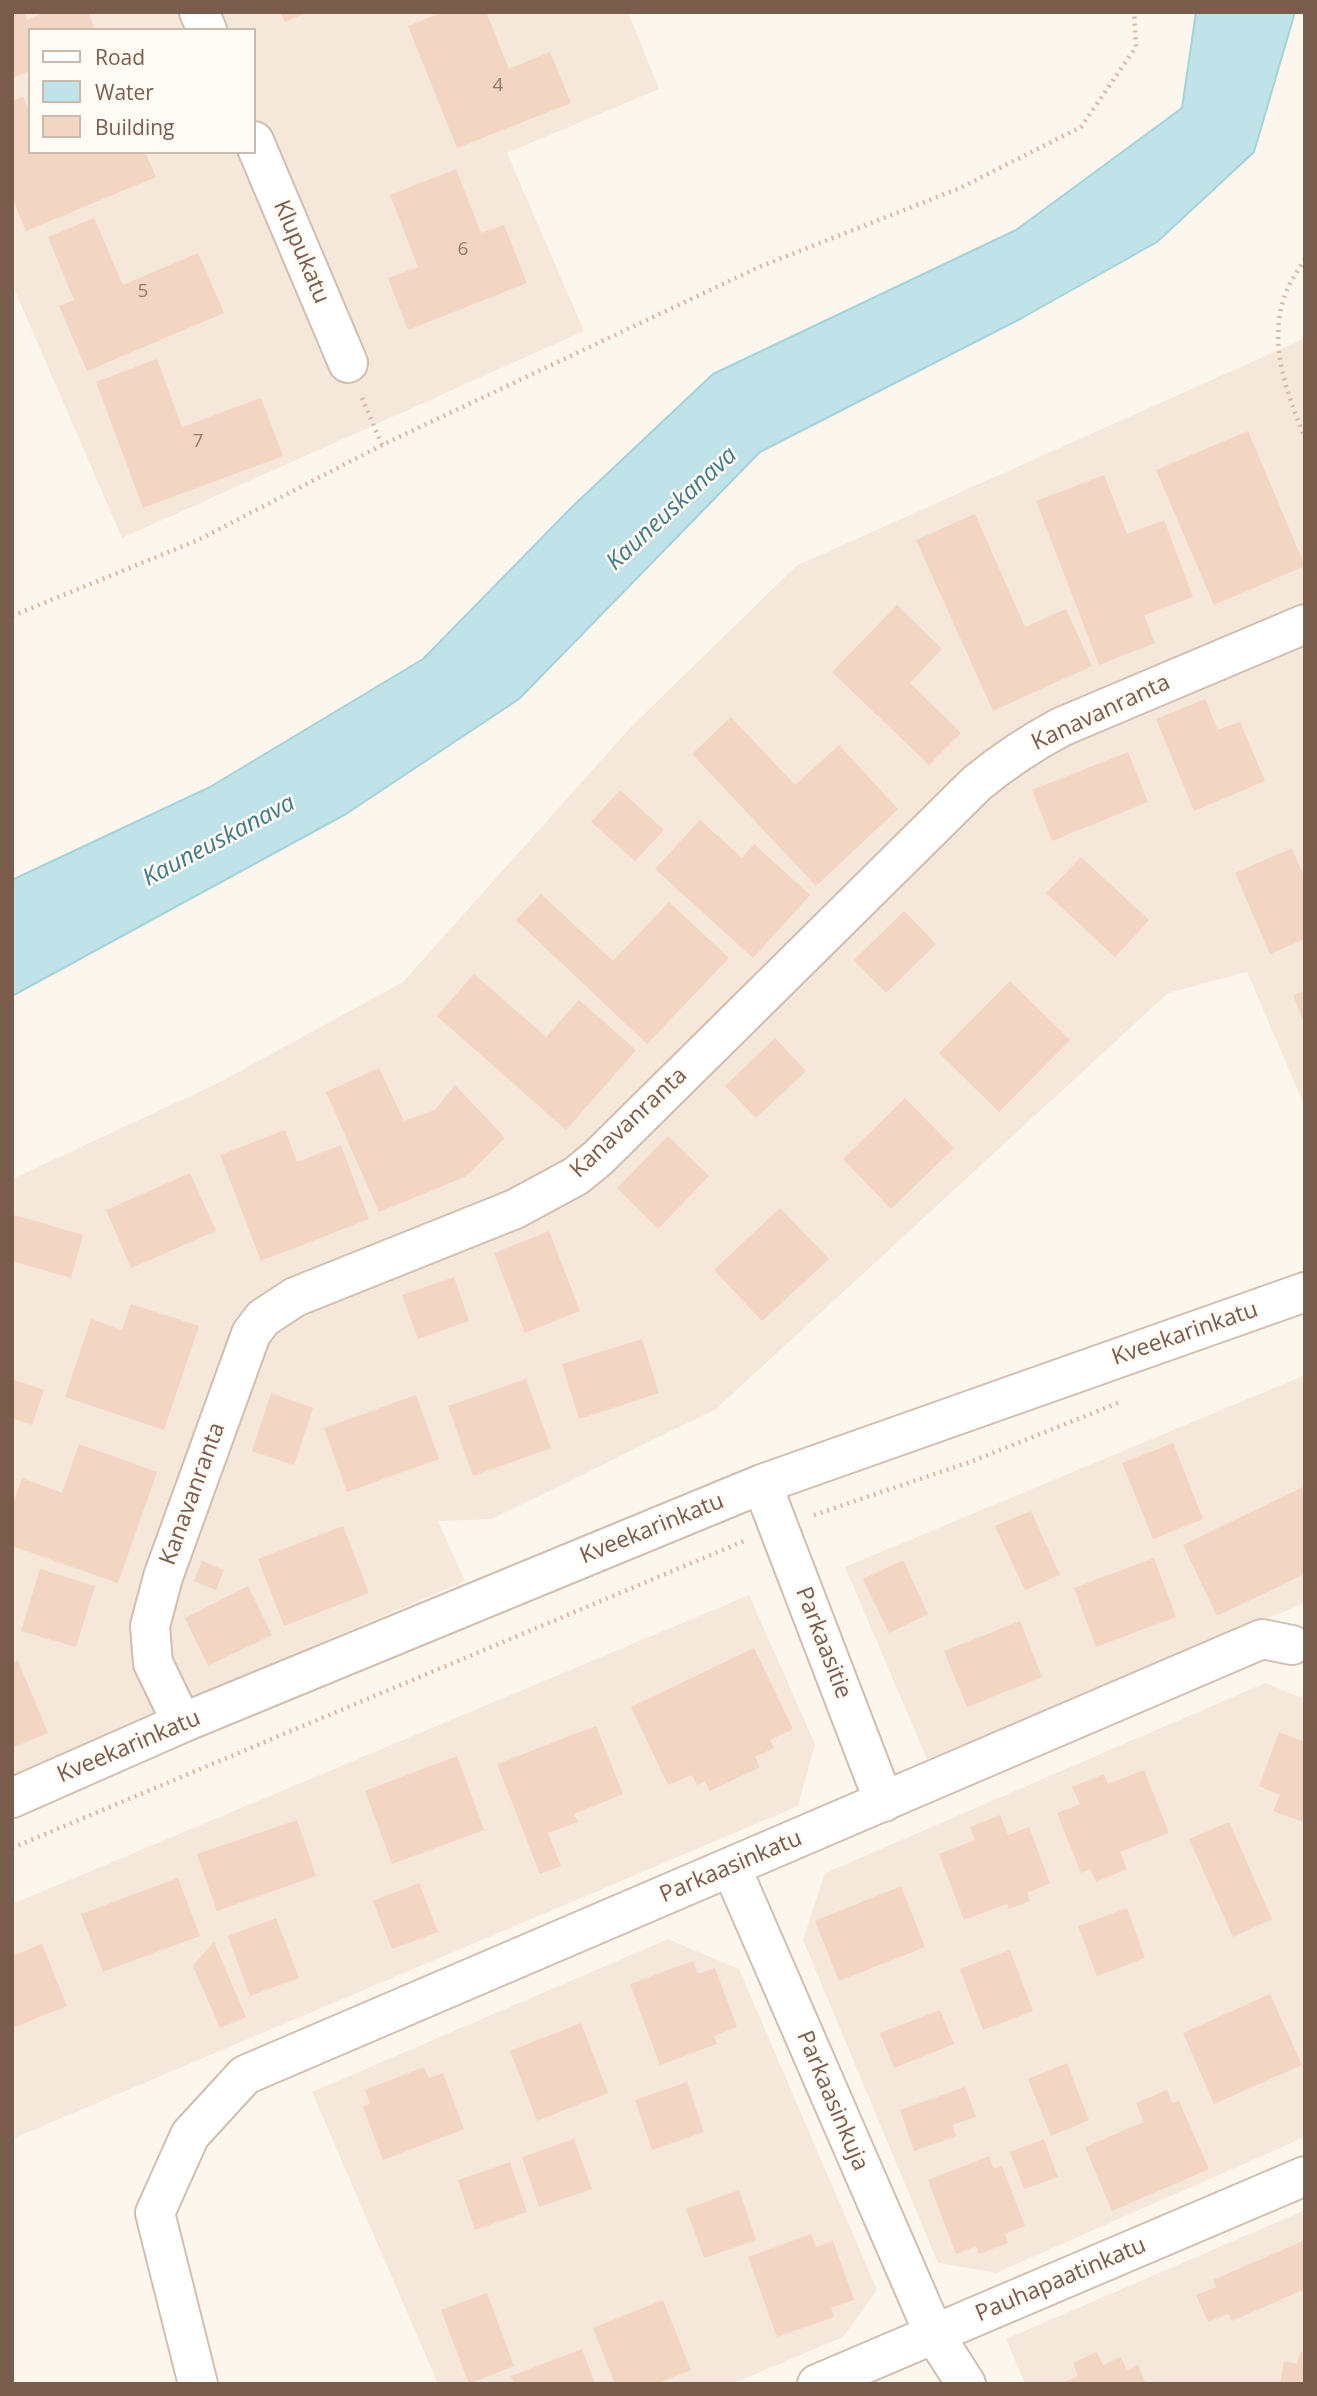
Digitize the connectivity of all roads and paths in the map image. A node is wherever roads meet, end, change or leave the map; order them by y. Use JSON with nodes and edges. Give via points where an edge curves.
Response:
{"nodes":[{"id":1,"x":199,"y":12,"type":"edge"},
{"id":2,"x":1134,"y":12,"type":"edge"},
{"id":3,"x":206,"y":28,"type":"edge"},
{"id":4,"x":256,"y":146,"type":"edge"},
{"id":5,"x":1305,"y":259,"type":"edge"},
{"id":6,"x":348,"y":363,"type":"joint"},
{"id":7,"x":1305,"y":438,"type":"edge"},
{"id":8,"x":382,"y":445,"type":"junction"},
{"id":9,"x":12,"y":616,"type":"edge"},
{"id":10,"x":1305,"y":624,"type":"edge"},
{"id":11,"x":1305,"y":1292,"type":"edge"},
{"id":12,"x":1128,"y":1399,"type":"dead end"},
{"id":13,"x":762,"y":1484,"type":"junction"},
{"id":14,"x":779,"y":1527,"type":"junction"},
{"id":15,"x":1292,"y":1645,"type":"dead end"},
{"id":16,"x":182,"y":1723,"type":"junction"},
{"id":17,"x":12,"y":1797,"type":"edge"},
{"id":18,"x":884,"y":1802,"type":"junction"},
{"id":19,"x":12,"y":1848,"type":"edge"},
{"id":20,"x":731,"y":1867,"type":"junction"},
{"id":21,"x":1305,"y":2176,"type":"edge"},
{"id":22,"x":934,"y":2334,"type":"junction"},
{"id":23,"x":198,"y":2384,"type":"edge"},
{"id":24,"x":817,"y":2384,"type":"edge"},
{"id":25,"x":966,"y":2384,"type":"edge"}],
"edges":[{"from":1,"to":3,"type":"street"},
{"from":2,"to":8,"type":"path","via":[[1136,47],[1082,127],[960,188],[759,267]]},
{"from":4,"to":6,"type":"street","name":"Klupukatu"},
{"from":5,"to":7,"type":"path","via":[[1286,292],[1278,333],[1279,363]]},
{"from":6,"to":8,"type":"path"},
{"from":8,"to":9,"type":"path","via":[[198,540]]},
{"from":10,"to":16,"type":"street","name":"Kanavanranta","via":[[1061,727],[1005,761],[977,783],[576,1176],[515,1209],[295,1297],[263,1318],[251,1334],[163,1577],[150,1626],[153,1663]]},
{"from":11,"to":13,"type":"street","name":"Kveekarinkatu"},
{"from":12,"to":14,"type":"path","via":[[970,1462]]},
{"from":13,"to":14,"type":"street","name":"Parkaasitie"},
{"from":13,"to":16,"type":"street","name":"Kveekarinkatu"},
{"from":14,"to":18,"type":"street","name":"Parkaasitie"},
{"from":14,"to":19,"type":"path"},
{"from":15,"to":18,"type":"street","name":"Parkaasinkatu","via":[[1262,1639]]},
{"from":16,"to":17,"type":"street","name":"Kveekarinkatu"},
{"from":18,"to":20,"type":"street","name":"Parkaasinkatu"},
{"from":20,"to":22,"type":"street","name":"Parkaasinkuja"},
{"from":20,"to":23,"type":"street","name":"Parkaasinkatu","via":[[245,2076],[190,2135],[155,2213]]},
{"from":21,"to":22,"type":"street","name":"Pauhapaatinkatu"},
{"from":22,"to":24,"type":"street","name":"Pauhapaatinkatu"},
{"from":22,"to":25,"type":"street","name":"Parkaasinkuja"}]}
